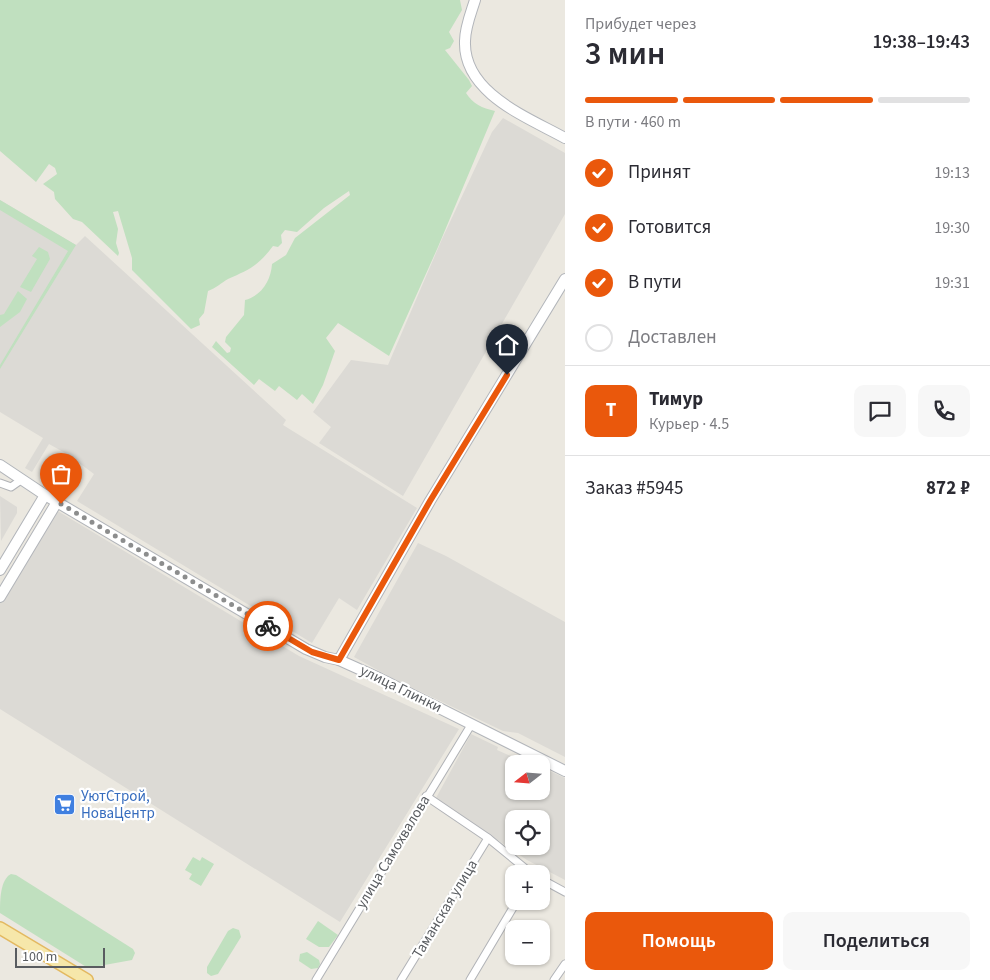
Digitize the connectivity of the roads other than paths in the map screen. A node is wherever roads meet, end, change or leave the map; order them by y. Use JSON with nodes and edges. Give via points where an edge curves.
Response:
{"nodes":[{"id":1,"x":475,"y":0,"type":"edge"},
{"id":2,"x":565,"y":138,"type":"edge"},
{"id":3,"x":565,"y":279,"type":"edge"},
{"id":4,"x":0,"y":465,"type":"edge"},
{"id":5,"x":21,"y":480,"type":"junction"},
{"id":6,"x":0,"y":483,"type":"edge"},
{"id":7,"x":45,"y":495,"type":"junction"},
{"id":8,"x":57,"y":502,"type":"junction"},
{"id":9,"x":0,"y":570,"type":"edge"},
{"id":10,"x":0,"y":597,"type":"edge"},
{"id":11,"x":339,"y":660,"type":"junction"},
{"id":12,"x":471,"y":725,"type":"junction"},
{"id":13,"x":565,"y":771,"type":"edge"},
{"id":14,"x":426,"y":796,"type":"junction"},
{"id":15,"x":488,"y":838,"type":"junction"},
{"id":16,"x":521,"y":865,"type":"edge"},
{"id":17,"x":550,"y":884,"type":"edge"},
{"id":18,"x":565,"y":892,"type":"edge"},
{"id":19,"x":512,"y":910,"type":"edge"},
{"id":20,"x":0,"y":928,"type":"edge"},
{"id":21,"x":565,"y":964,"type":"edge"},
{"id":22,"x":87,"y":980,"type":"edge"},
{"id":23,"x":316,"y":980,"type":"edge"},
{"id":24,"x":401,"y":980,"type":"edge"},
{"id":25,"x":470,"y":980,"type":"edge"},
{"id":26,"x":554,"y":980,"type":"edge"}],
"edges":[{"from":1,"to":2,"type":"main road","via":[[465,43],[466,58],[474,73],[495,98]]},
{"from":3,"to":11,"type":"main road","via":[[430,501]]},
{"from":4,"to":5,"type":"main road","name":"улица Глинки"},
{"from":5,"to":6,"type":"street","via":[[11,487]]},
{"from":5,"to":7,"type":"main road","name":"улица Глинки"},
{"from":7,"to":8,"type":"main road","name":"улица Глинки"},
{"from":7,"to":9,"type":"main road"},
{"from":8,"to":10,"type":"main road"},
{"from":8,"to":11,"type":"main road","name":"улица Глинки","via":[[306,649]]},
{"from":11,"to":12,"type":"main road","name":"улица Глинки"},
{"from":12,"to":13,"type":"main road","name":"улица Глинки"},
{"from":12,"to":14,"type":"street","name":"улица Самохвалова"},
{"from":14,"to":15,"type":"street"},
{"from":14,"to":23,"type":"street","name":"улица Самохвалова"},
{"from":15,"to":16,"type":"street"},
{"from":15,"to":24,"type":"street","name":"Таманская улица"},
{"from":17,"to":18,"type":"street"},
{"from":19,"to":25,"type":"street"},
{"from":20,"to":22,"type":"main road"},
{"from":21,"to":26,"type":"street"}]}
